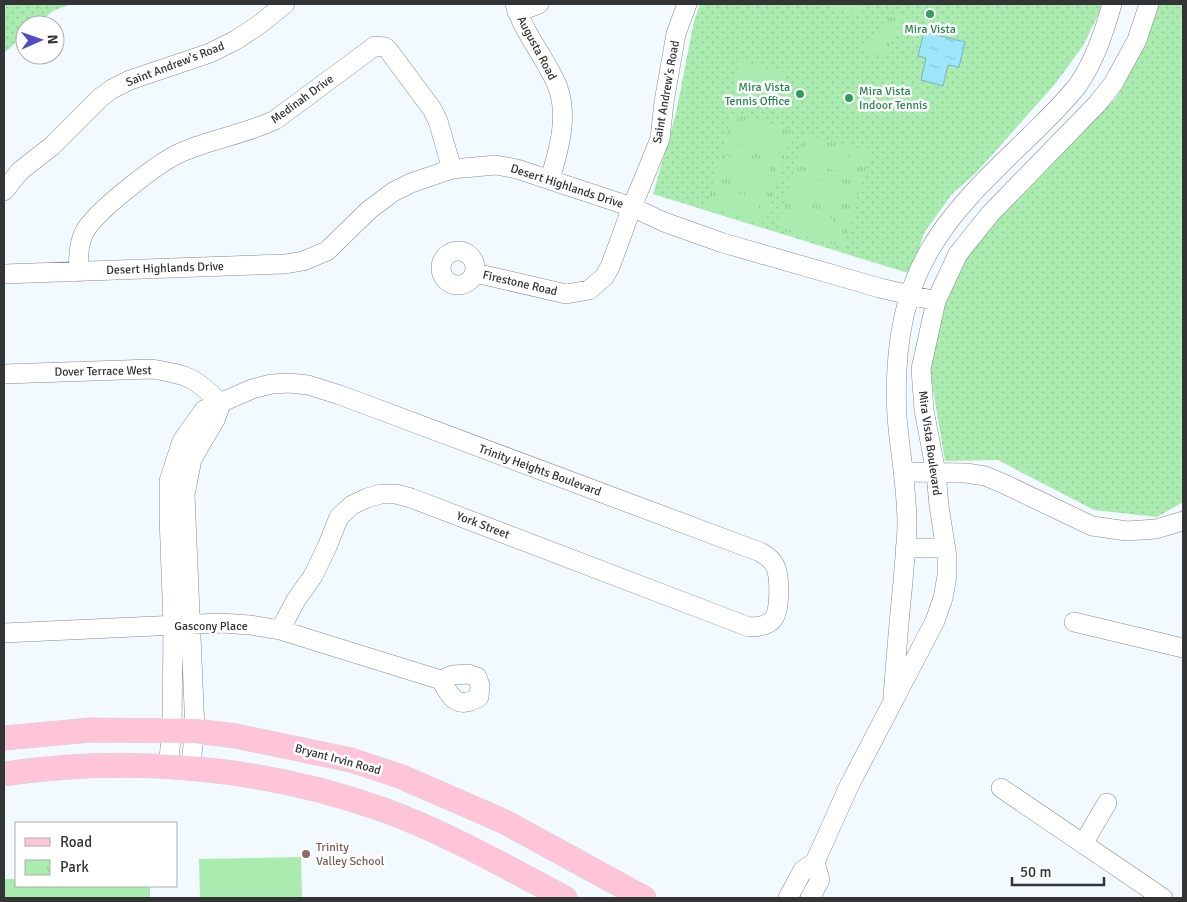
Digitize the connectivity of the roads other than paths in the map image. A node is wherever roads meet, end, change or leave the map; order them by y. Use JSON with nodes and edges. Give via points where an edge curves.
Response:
{"nodes":[{"id":1,"x":285,"y":4,"type":"edge"},
{"id":2,"x":539,"y":4,"type":"edge"},
{"id":3,"x":687,"y":4,"type":"edge"},
{"id":4,"x":1112,"y":4,"type":"edge"},
{"id":5,"x":1149,"y":4,"type":"edge"},
{"id":6,"x":516,"y":8,"type":"edge"},
{"id":7,"x":452,"y":169,"type":"junction"},
{"id":8,"x":550,"y":179,"type":"junction"},
{"id":9,"x":4,"y":191,"type":"edge"},
{"id":10,"x":632,"y":207,"type":"junction"},
{"id":11,"x":79,"y":272,"type":"junction"},
{"id":12,"x":475,"y":273,"type":"dead end"},
{"id":13,"x":4,"y":274,"type":"edge"},
{"id":14,"x":910,"y":295,"type":"junction"},
{"id":15,"x":936,"y":301,"type":"junction"},
{"id":16,"x":4,"y":374,"type":"edge"},
{"id":17,"x":221,"y":404,"type":"junction"},
{"id":18,"x":904,"y":472,"type":"junction"},
{"id":19,"x":936,"y":473,"type":"junction"},
{"id":20,"x":1183,"y":521,"type":"edge"},
{"id":21,"x":905,"y":548,"type":"junction"},
{"id":22,"x":946,"y":548,"type":"junction"},
{"id":23,"x":1074,"y":622,"type":"dead end"},
{"id":24,"x":181,"y":625,"type":"junction"},
{"id":25,"x":749,"y":627,"type":"joint"},
{"id":26,"x":280,"y":630,"type":"junction"},
{"id":27,"x":4,"y":633,"type":"edge"},
{"id":28,"x":1183,"y":648,"type":"edge"},
{"id":29,"x":441,"y":680,"type":"dead end"},
{"id":30,"x":893,"y":705,"type":"junction"},
{"id":31,"x":183,"y":730,"type":"junction"},
{"id":32,"x":4,"y":738,"type":"edge"},
{"id":33,"x":179,"y":768,"type":"junction"},
{"id":34,"x":4,"y":774,"type":"edge"},
{"id":35,"x":1001,"y":788,"type":"dead end"},
{"id":36,"x":1107,"y":803,"type":"dead end"},
{"id":37,"x":1083,"y":844,"type":"junction"},
{"id":38,"x":815,"y":862,"type":"junction"},
{"id":39,"x":564,"y":898,"type":"edge"},
{"id":40,"x":644,"y":898,"type":"edge"},
{"id":41,"x":788,"y":898,"type":"edge"},
{"id":42,"x":810,"y":898,"type":"edge"},
{"id":43,"x":1163,"y":898,"type":"edge"}],
"edges":[{"from":1,"to":9,"type":"street","name":"Saint Andrew's Road","via":[[236,40],[210,53],[112,89],[52,146],[20,171]]},
{"from":2,"to":6,"type":"street"},
{"from":3,"to":10,"type":"street","name":"Saint Andrew's Road","via":[[676,34],[660,139]]},
{"from":4,"to":14,"type":"street","name":"Mira Vista Boulevard","via":[[1093,59],[1078,84],[962,204],[927,254]]},
{"from":5,"to":15,"type":"street","name":"Mira Vista Boulevard","via":[[1137,40],[1113,84],[990,214],[958,254]]},
{"from":6,"to":8,"type":"street","name":"Augusta Road","via":[[557,86],[561,102],[561,137]]},
{"from":7,"to":8,"type":"street","name":"Desert Highlands Drive","via":[[496,165]]},
{"from":7,"to":11,"type":"street","name":"Desert Highlands Drive","via":[[393,192],[369,210],[327,251],[303,261]]},
{"from":7,"to":11,"type":"street","name":"Medinah Drive","via":[[432,109],[389,51],[375,46],[275,120],[182,152],[137,181],[90,222],[80,241]]},
{"from":8,"to":10,"type":"street","name":"Desert Highlands Drive"},
{"from":10,"to":12,"type":"street","name":"Firestone Road","via":[[610,266],[604,277],[588,290],[560,293]]},
{"from":10,"to":14,"type":"street","name":"Desert Highlands Drive","via":[[700,236]]},
{"from":11,"to":13,"type":"street","name":"Desert Highlands Drive"},
{"from":14,"to":15,"type":"street","name":"Desert Highlands Drive"},
{"from":14,"to":18,"type":"street","name":"Mira Vista Boulevard","via":[[904,313],[897,375],[897,417]]},
{"from":15,"to":19,"type":"street","name":"Mira Vista Boulevard","via":[[921,369],[924,410]]},
{"from":16,"to":17,"type":"street","name":"Dover Terrace West","via":[[152,369],[192,378]]},
{"from":17,"to":24,"type":"street","via":[[192,459],[184,495]]},
{"from":17,"to":25,"type":"street","name":"Trinity Heights Boulevard","via":[[271,384],[308,385],[760,552],[776,567],[778,609],[768,624]]},
{"from":18,"to":19,"type":"street"},
{"from":18,"to":21,"type":"street","name":"Mira Vista Boulevard"},
{"from":19,"to":20,"type":"street","via":[[985,476],[1092,526],[1127,531],[1156,529]]},
{"from":19,"to":22,"type":"street","name":"Mira Vista Boulevard"},
{"from":21,"to":22,"type":"street"},
{"from":21,"to":30,"type":"street","name":"Mira Vista Boulevard"},
{"from":22,"to":30,"type":"street","name":"Mira Vista Boulevard","via":[[947,576],[943,598]]},
{"from":23,"to":28,"type":"street"},
{"from":24,"to":26,"type":"street","name":"Gascony Place","via":[[220,623]]},
{"from":24,"to":27,"type":"street","name":"Gascony Place"},
{"from":24,"to":31,"type":"street"},
{"from":25,"to":26,"type":"street","name":"York Street","via":[[411,498],[381,494],[352,505],[339,517],[313,576]]},
{"from":26,"to":29,"type":"street","name":"Gascony Place"},
{"from":30,"to":38,"type":"street","name":"Mira Vista Boulevard","via":[[849,786]]},
{"from":31,"to":32,"type":"main road","name":"Bryant Irvin Road","via":[[91,730]]},
{"from":31,"to":33,"type":"street"},
{"from":31,"to":40,"type":"main road","name":"Bryant Irvin Road","via":[[298,748],[351,760],[402,777],[505,822]]},
{"from":33,"to":34,"type":"main road","via":[[88,765]]},
{"from":33,"to":39,"type":"main road","via":[[279,780],[384,810],[482,854]]},
{"from":35,"to":37,"type":"street"},
{"from":36,"to":37,"type":"street"},
{"from":37,"to":43,"type":"street"},
{"from":38,"to":41,"type":"street","name":"Mira Vista Boulevard","via":[[803,870]]},
{"from":38,"to":42,"type":"street","name":"Mira Vista Boulevard","via":[[820,880]]}]}
